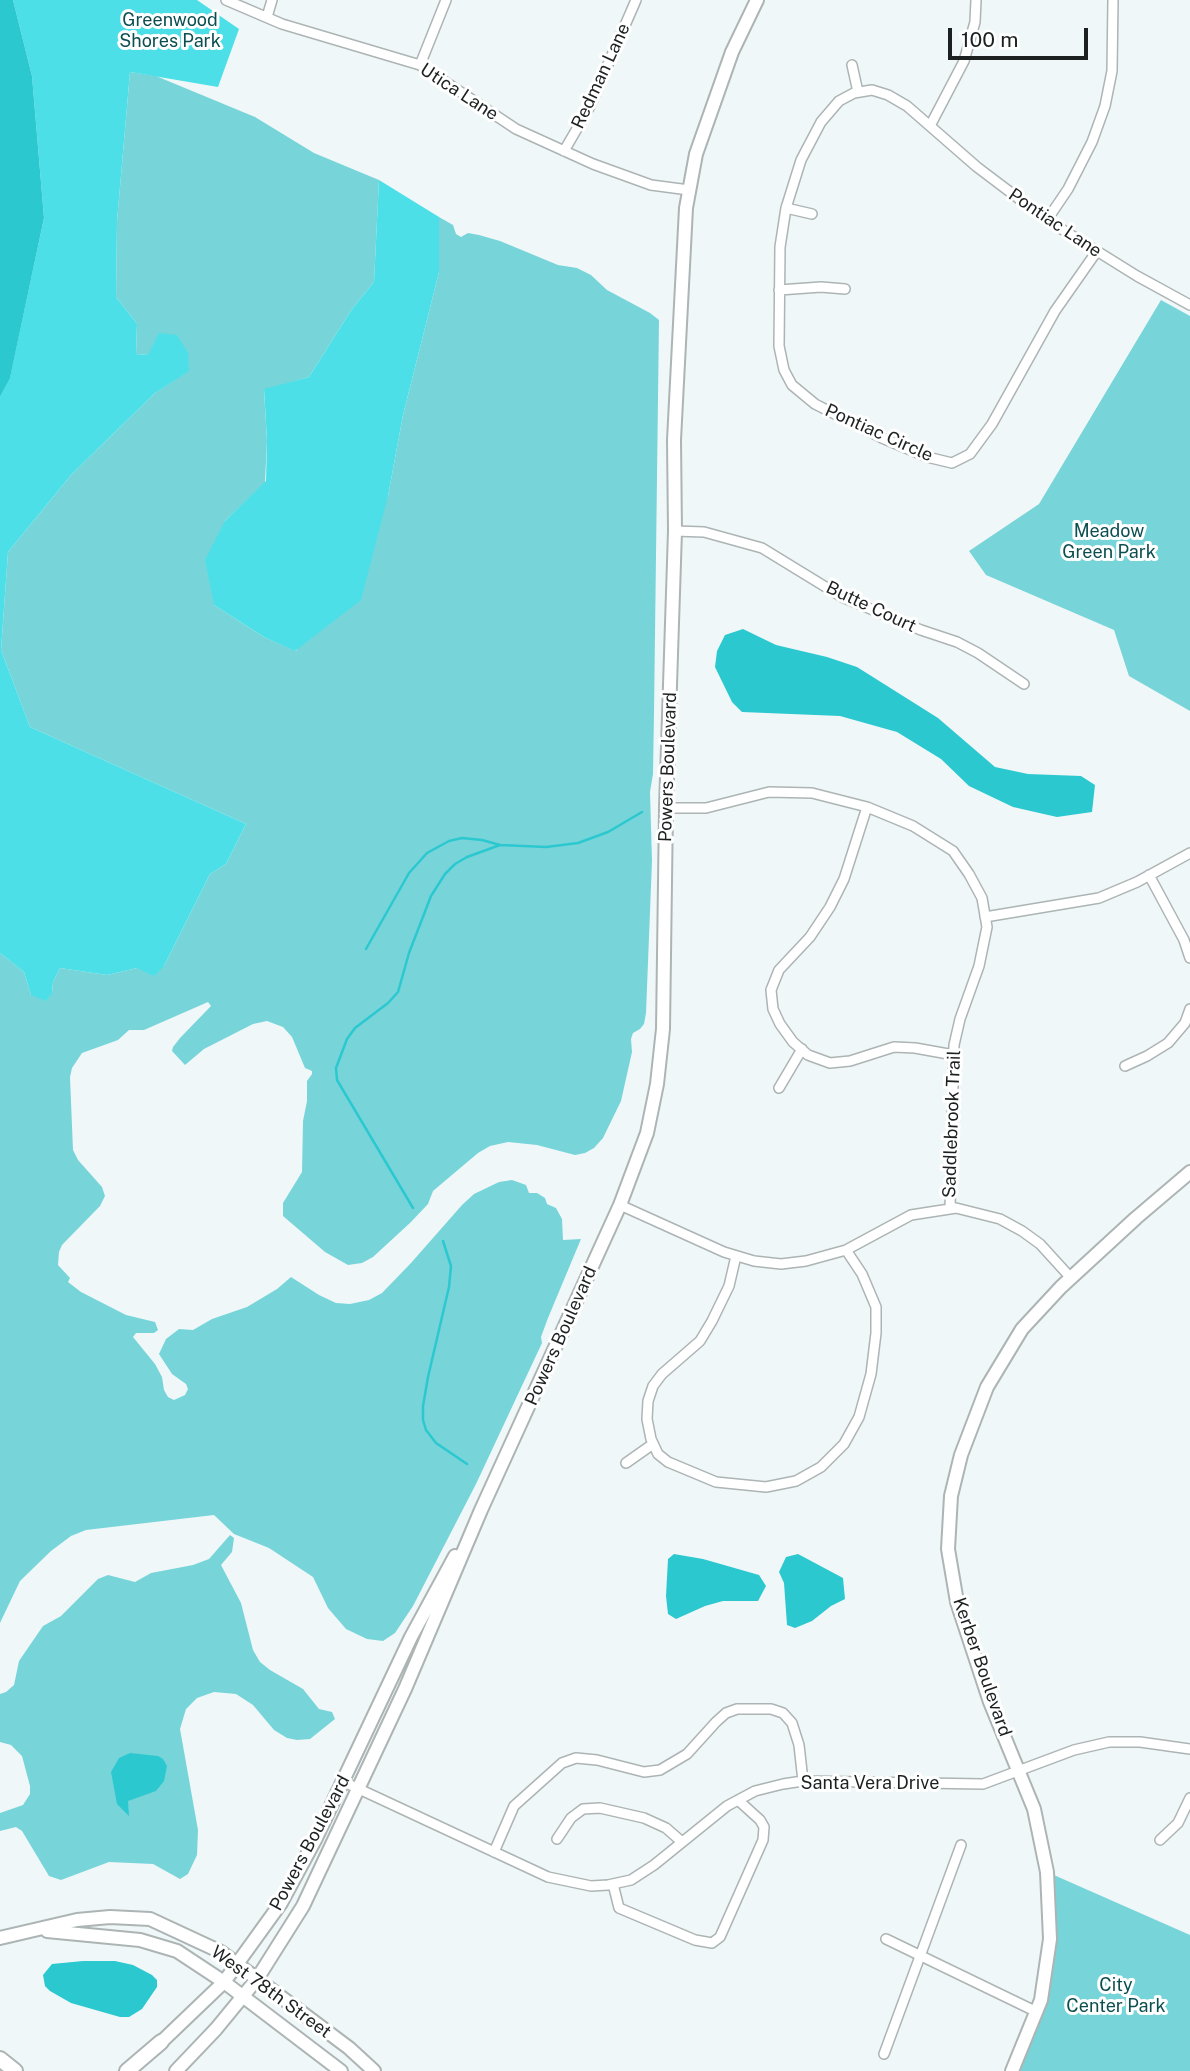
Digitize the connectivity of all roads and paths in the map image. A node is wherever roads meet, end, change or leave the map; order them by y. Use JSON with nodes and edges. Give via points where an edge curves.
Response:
{"nodes":[{"id":1,"x":226,"y":0,"type":"edge"},
{"id":2,"x":272,"y":0,"type":"edge"},
{"id":3,"x":446,"y":0,"type":"edge"},
{"id":4,"x":636,"y":0,"type":"edge"},
{"id":5,"x":757,"y":0,"type":"edge"},
{"id":6,"x":976,"y":0,"type":"edge"},
{"id":7,"x":1113,"y":0,"type":"edge"},
{"id":8,"x":267,"y":18,"type":"junction"},
{"id":9,"x":420,"y":65,"type":"junction"},
{"id":10,"x":852,"y":65,"type":"dead end"},
{"id":11,"x":858,"y":92,"type":"junction"},
{"id":12,"x":930,"y":127,"type":"junction"},
{"id":13,"x":565,"y":151,"type":"junction"},
{"id":14,"x":689,"y":190,"type":"junction"},
{"id":15,"x":786,"y":208,"type":"junction"},
{"id":16,"x":811,"y":214,"type":"dead end"},
{"id":17,"x":1047,"y":220,"type":"junction"},
{"id":18,"x":1097,"y":251,"type":"junction"},
{"id":19,"x":845,"y":289,"type":"dead end"},
{"id":20,"x":779,"y":290,"type":"junction"},
{"id":21,"x":1190,"y":304,"type":"edge"},
{"id":22,"x":675,"y":531,"type":"junction"},
{"id":23,"x":1024,"y":684,"type":"dead end"},
{"id":24,"x":867,"y":807,"type":"junction"},
{"id":25,"x":666,"y":808,"type":"junction"},
{"id":26,"x":1190,"y":853,"type":"edge"},
{"id":27,"x":1149,"y":875,"type":"junction"},
{"id":28,"x":985,"y":917,"type":"junction"},
{"id":29,"x":1190,"y":958,"type":"edge"},
{"id":30,"x":1190,"y":1009,"type":"edge"},
{"id":31,"x":802,"y":1049,"type":"junction"},
{"id":32,"x":954,"y":1055,"type":"junction"},
{"id":33,"x":1125,"y":1066,"type":"dead end"},
{"id":34,"x":779,"y":1088,"type":"dead end"},
{"id":35,"x":1190,"y":1172,"type":"edge"},
{"id":36,"x":620,"y":1205,"type":"junction"},
{"id":37,"x":950,"y":1209,"type":"junction"},
{"id":38,"x":846,"y":1250,"type":"junction"},
{"id":39,"x":736,"y":1256,"type":"junction"},
{"id":40,"x":1071,"y":1278,"type":"junction"},
{"id":41,"x":653,"y":1444,"type":"junction"},
{"id":42,"x":626,"y":1463,"type":"dead end"},
{"id":43,"x":481,"y":1510,"type":"junction"},
{"id":44,"x":1190,"y":1749,"type":"edge"},
{"id":45,"x":1020,"y":1771,"type":"junction"},
{"id":46,"x":344,"y":1782,"type":"junction"},
{"id":47,"x":803,"y":1782,"type":"junction"},
{"id":48,"x":360,"y":1790,"type":"junction"},
{"id":49,"x":1190,"y":1798,"type":"edge"},
{"id":50,"x":738,"y":1800,"type":"junction"},
{"id":51,"x":557,"y":1839,"type":"dead end"},
{"id":52,"x":1160,"y":1840,"type":"dead end"},
{"id":53,"x":682,"y":1842,"type":"junction"},
{"id":54,"x":961,"y":1845,"type":"dead end"},
{"id":55,"x":494,"y":1852,"type":"junction"},
{"id":56,"x":613,"y":1884,"type":"junction"},
{"id":57,"x":37,"y":1930,"type":"junction"},
{"id":58,"x":0,"y":1938,"type":"edge"},
{"id":59,"x":886,"y":1939,"type":"dead end"},
{"id":60,"x":920,"y":1955,"type":"junction"},
{"id":61,"x":238,"y":1963,"type":"junction"},
{"id":62,"x":257,"y":1979,"type":"junction"},
{"id":63,"x":224,"y":1982,"type":"junction"},
{"id":64,"x":243,"y":1997,"type":"junction"},
{"id":65,"x":1037,"y":2011,"type":"junction"},
{"id":66,"x":160,"y":2042,"type":"junction"},
{"id":67,"x":884,"y":2054,"type":"dead end"},
{"id":68,"x":0,"y":2059,"type":"edge"},
{"id":69,"x":15,"y":2071,"type":"edge"},
{"id":70,"x":127,"y":2071,"type":"edge"},
{"id":71,"x":134,"y":2071,"type":"edge"},
{"id":72,"x":176,"y":2071,"type":"edge"},
{"id":73,"x":341,"y":2071,"type":"edge"},
{"id":74,"x":374,"y":2071,"type":"edge"},
{"id":75,"x":1012,"y":2071,"type":"edge"}],
"edges":[{"from":1,"to":8,"type":"street","name":"Utica Lane"},
{"from":2,"to":8,"type":"street"},
{"from":3,"to":9,"type":"street"},
{"from":4,"to":13,"type":"street","name":"Redman Lane"},
{"from":5,"to":14,"type":"main road","name":"Powers Boulevard","via":[[725,72],[696,154]]},
{"from":6,"to":12,"type":"street","via":[[964,61]]},
{"from":7,"to":17,"type":"street","via":[[1112,71],[1105,106],[1092,142]]},
{"from":8,"to":9,"type":"street","name":"Utica Lane"},
{"from":9,"to":13,"type":"street","name":"Utica Lane","via":[[516,129]]},
{"from":10,"to":11,"type":"street"},
{"from":11,"to":12,"type":"street","via":[[872,89],[888,95]]},
{"from":11,"to":15,"type":"street","name":"Pontiac Circle","via":[[839,101],[821,122],[801,160]]},
{"from":12,"to":17,"type":"street","name":"Pontiac Lane"},
{"from":13,"to":14,"type":"street","name":"Utica Lane","via":[[651,185]]},
{"from":14,"to":22,"type":"main road","name":"Powers Boulevard","via":[[674,440]]},
{"from":15,"to":16,"type":"street"},
{"from":15,"to":20,"type":"street","name":"Pontiac Circle"},
{"from":17,"to":18,"type":"street","name":"Pontiac Lane"},
{"from":18,"to":20,"type":"street","name":"Pontiac Circle","via":[[1055,311],[992,424],[970,454],[952,463],[882,438],[815,404],[792,385],[779,346]]},
{"from":18,"to":21,"type":"street","name":"Pontiac Lane"},
{"from":19,"to":20,"type":"street"},
{"from":22,"to":23,"type":"street","name":"Butte Court","via":[[704,532],[762,548],[842,597],[957,642]]},
{"from":22,"to":25,"type":"main road","name":"Powers Boulevard"},
{"from":24,"to":25,"type":"street","name":"Saddlebrook Trail","via":[[812,793],[769,792],[706,808]]},
{"from":24,"to":28,"type":"street","name":"Saddlebrook Trail","via":[[914,826],[953,851],[982,898]]},
{"from":24,"to":31,"type":"street","via":[[830,907],[779,970],[771,990],[780,1024]]},
{"from":25,"to":36,"type":"main road","name":"Powers Boulevard","via":[[661,1049],[647,1133]]},
{"from":26,"to":27,"type":"street"},
{"from":27,"to":28,"type":"street","via":[[1099,898]]},
{"from":27,"to":29,"type":"street"},
{"from":28,"to":32,"type":"street","name":"Saddlebrook Trail","via":[[979,966],[960,1018]]},
{"from":30,"to":33,"type":"street","via":[[1168,1043]]},
{"from":31,"to":32,"type":"street","via":[[830,1063],[894,1047]]},
{"from":31,"to":34,"type":"street"},
{"from":32,"to":37,"type":"street","name":"Saddlebrook Trail"},
{"from":35,"to":40,"type":"main road","name":"Kerber Boulevard"},
{"from":36,"to":39,"type":"street"},
{"from":36,"to":43,"type":"main road","name":"Powers Boulevard"},
{"from":37,"to":38,"type":"street","via":[[911,1215]]},
{"from":37,"to":40,"type":"street","via":[[1000,1219],[1040,1244]]},
{"from":38,"to":39,"type":"street","via":[[781,1264]]},
{"from":38,"to":41,"type":"street","via":[[876,1307],[876,1333],[859,1417],[844,1444],[821,1467],[796,1481],[766,1487],[716,1482],[696,1475],[668,1462]]},
{"from":39,"to":41,"type":"street","via":[[729,1286],[700,1340],[653,1386],[647,1419]]},
{"from":40,"to":45,"type":"main road","name":"Kerber Boulevard","via":[[1021,1329],[987,1387],[951,1496],[948,1549],[957,1601],[990,1702]]},
{"from":41,"to":42,"type":"street"},
{"from":43,"to":46,"type":"main road","name":"Powers Boulevard","via":[[411,1637]]},
{"from":43,"to":48,"type":"main road","name":"Powers Boulevard"},
{"from":44,"to":45,"type":"street","name":"Santa Vera Drive","via":[[1109,1742]]},
{"from":45,"to":47,"type":"street","name":"Santa Vera Drive","via":[[983,1784]]},
{"from":45,"to":65,"type":"main road","name":"Kerber Boulevard","via":[[1047,1872],[1051,1939]]},
{"from":46,"to":48,"type":"street","name":"Santa Vera Drive"},
{"from":46,"to":61,"type":"main road","name":"Powers Boulevard","via":[[295,1879]]},
{"from":47,"to":50,"type":"street","name":"Santa Vera Drive","via":[[755,1791]]},
{"from":47,"to":55,"type":"street","via":[[799,1745],[792,1723],[783,1713],[737,1709],[726,1713],[687,1754],[660,1770],[644,1772],[576,1758],[562,1763],[514,1806]]},
{"from":48,"to":55,"type":"street","name":"Santa Vera Drive"},
{"from":48,"to":62,"type":"main road","name":"Powers Boulevard","via":[[303,1906]]},
{"from":49,"to":52,"type":"street","via":[[1178,1823]]},
{"from":50,"to":53,"type":"street","name":"Santa Vera Drive"},
{"from":50,"to":56,"type":"street","via":[[761,1820],[763,1840],[720,1937],[712,1943],[619,1908]]},
{"from":51,"to":53,"type":"street","via":[[583,1809],[600,1808],[644,1818]]},
{"from":53,"to":56,"type":"street","name":"Santa Vera Drive","via":[[631,1880]]},
{"from":54,"to":60,"type":"street"},
{"from":55,"to":56,"type":"street","name":"Santa Vera Drive","via":[[548,1877],[591,1886]]},
{"from":57,"to":58,"type":"main road","name":"West 78th Street"},
{"from":57,"to":61,"type":"main road","name":"West 78th Street","via":[[77,1920],[150,1919]]},
{"from":57,"to":63,"type":"main road","name":"West 78th Street","via":[[140,1940],[177,1951]]},
{"from":59,"to":60,"type":"street"},
{"from":60,"to":65,"type":"street"},
{"from":60,"to":67,"type":"street"},
{"from":61,"to":62,"type":"main road","name":"West 78th Street"},
{"from":61,"to":63,"type":"main road","name":"Powers Boulevard"},
{"from":62,"to":64,"type":"main road","name":"Powers Boulevard"},
{"from":62,"to":74,"type":"main road","name":"West 78th Street"},
{"from":63,"to":64,"type":"main road","name":"West 78th Street"},
{"from":63,"to":66,"type":"main road","name":"Powers Boulevard"},
{"from":64,"to":72,"type":"main road","name":"Powers Boulevard"},
{"from":64,"to":73,"type":"main road","name":"West 78th Street"},
{"from":65,"to":75,"type":"main road","name":"Kerber Boulevard"},
{"from":66,"to":70,"type":"main road"},
{"from":66,"to":71,"type":"main road","name":"Powers Boulevard"},
{"from":68,"to":69,"type":"main road"}]}
